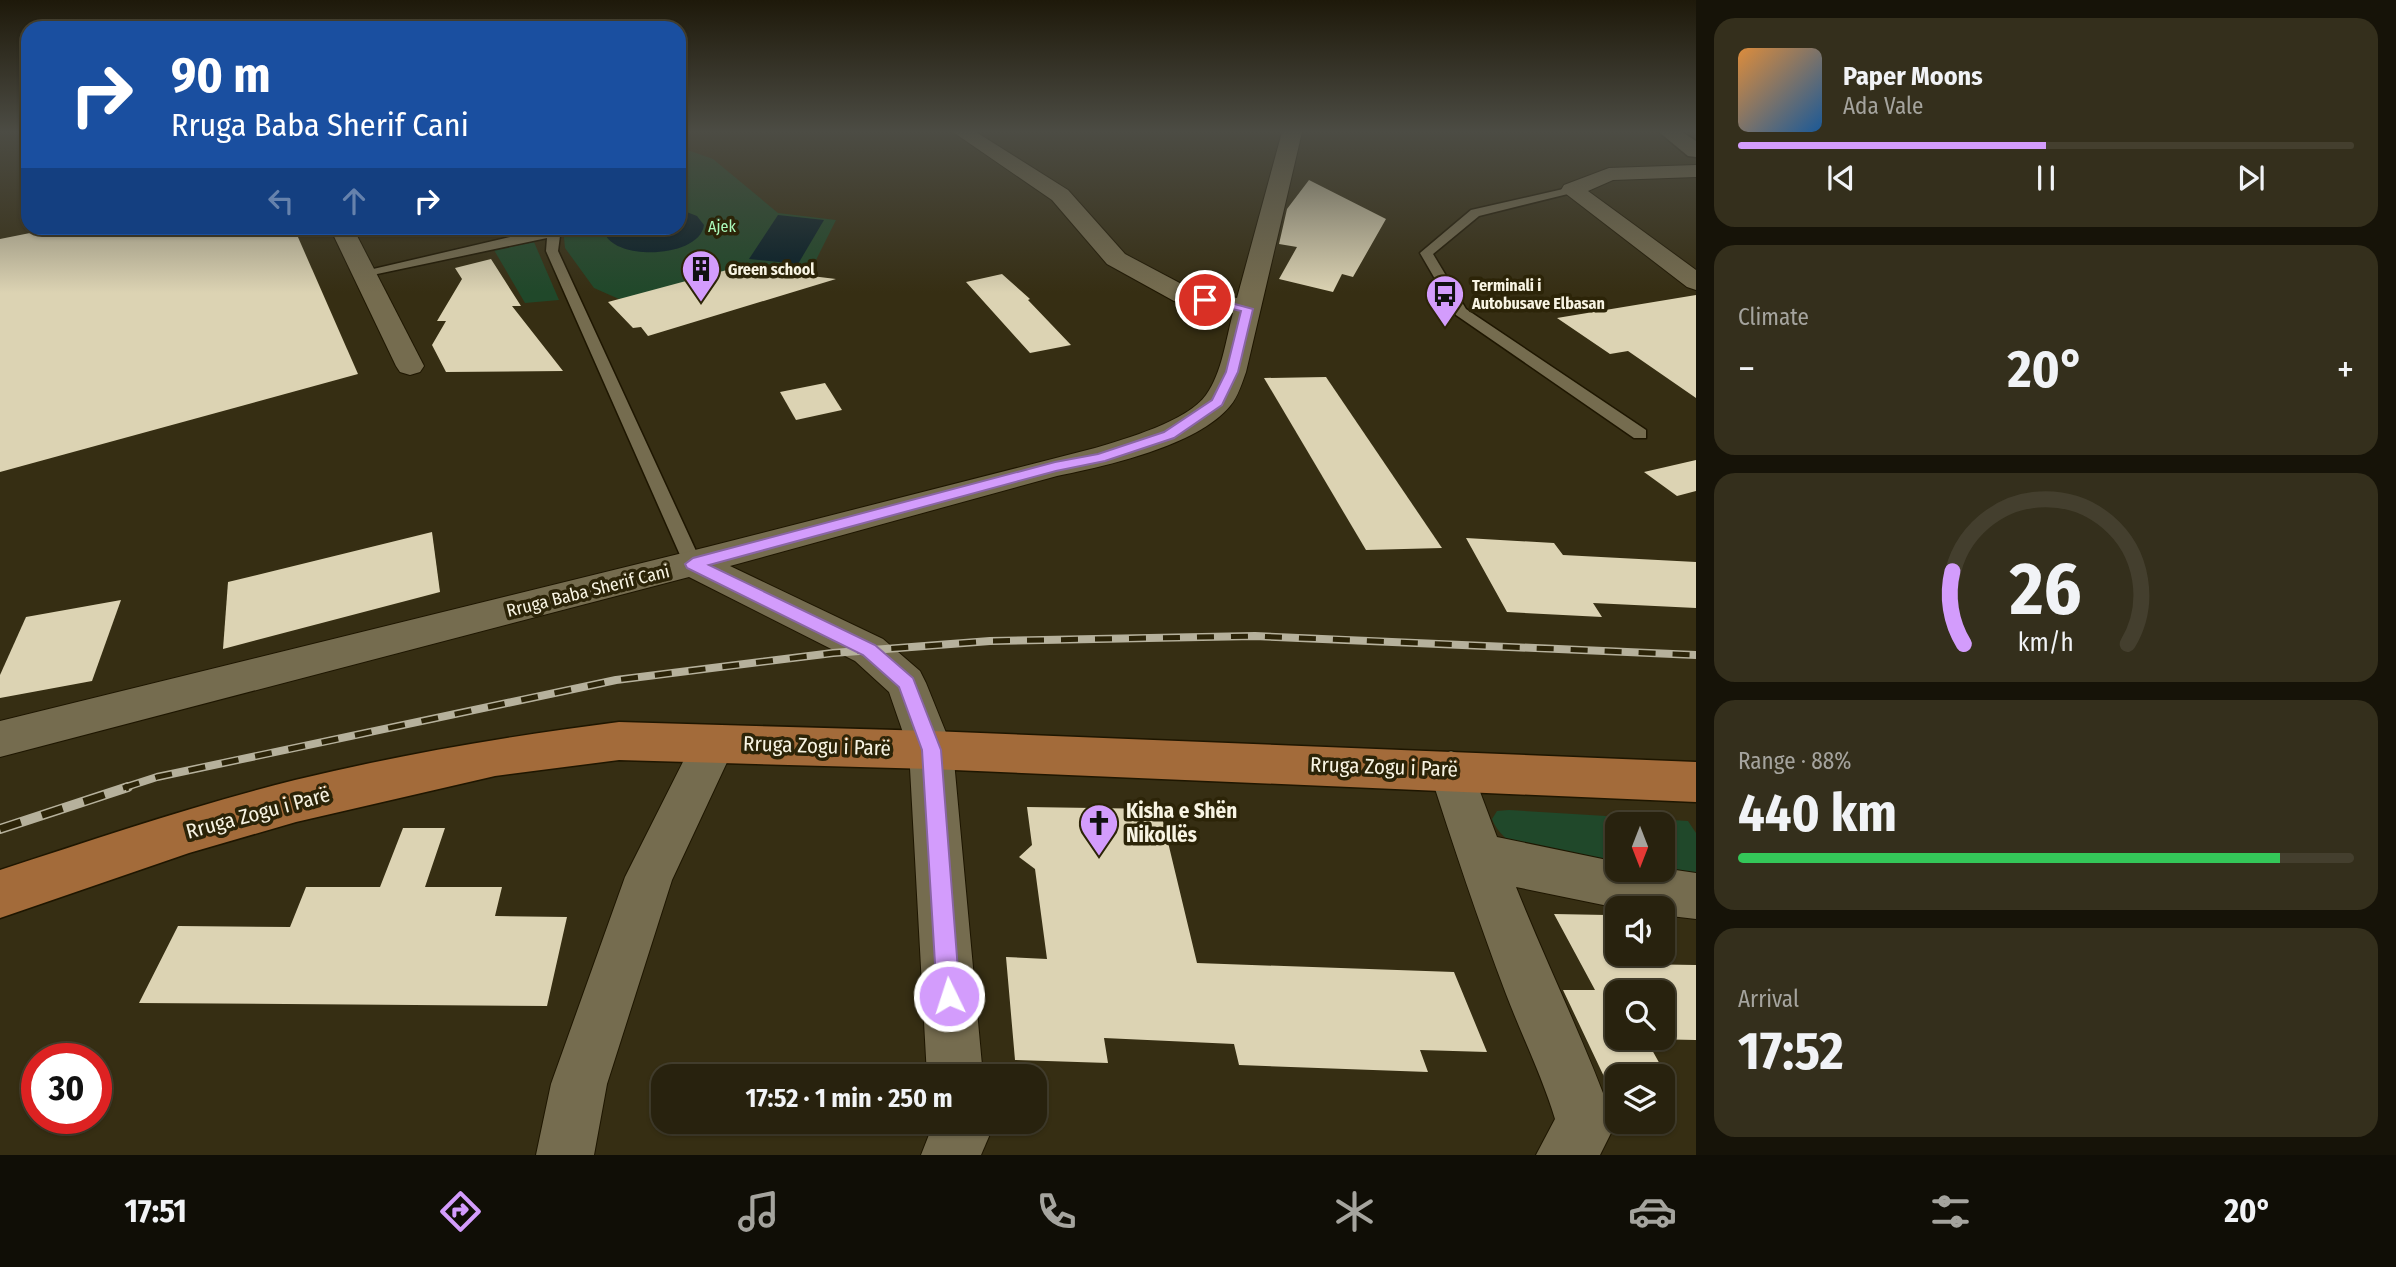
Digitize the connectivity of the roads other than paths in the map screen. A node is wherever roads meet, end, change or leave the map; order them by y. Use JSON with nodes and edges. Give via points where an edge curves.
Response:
{"nodes":[{"id":1,"x":1046,"y":186,"type":"edge"},
{"id":2,"x":1281,"y":186,"type":"edge"},
{"id":3,"x":1581,"y":186,"type":"edge"},
{"id":4,"x":1572,"y":190,"type":"junction"},
{"id":5,"x":344,"y":235,"type":"edge"},
{"id":6,"x":533,"y":235,"type":"edge"},
{"id":7,"x":554,"y":235,"type":"edge"},
{"id":8,"x":363,"y":273,"type":"junction"},
{"id":9,"x":1696,"y":282,"type":"edge"},
{"id":10,"x":1247,"y":309,"type":"junction"},
{"id":11,"x":410,"y":366,"type":"dead end"},
{"id":12,"x":1640,"y":434,"type":"dead end"},
{"id":13,"x":693,"y":564,"type":"junction"},
{"id":14,"x":0,"y":739,"type":"edge"},
{"id":15,"x":714,"y":743,"type":"junction"},
{"id":16,"x":931,"y":750,"type":"junction"},
{"id":17,"x":1451,"y":770,"type":"junction"},
{"id":18,"x":1696,"y":782,"type":"edge"},
{"id":19,"x":1479,"y":854,"type":"junction"},
{"id":20,"x":0,"y":894,"type":"edge"},
{"id":21,"x":1696,"y":896,"type":"edge"},
{"id":22,"x":954,"y":1064,"type":"edge"},
{"id":23,"x":961,"y":1134,"type":"edge"},
{"id":24,"x":565,"y":1155,"type":"edge"},
{"id":25,"x":950,"y":1155,"type":"edge"},
{"id":26,"x":1564,"y":1155,"type":"edge"}],
"edges":[{"from":1,"to":10,"type":"street","via":[[1060,195],[1116,259],[1183,295]]},
{"from":2,"to":10,"type":"street","name":"Rruga Baba Sherif Cani"},
{"from":3,"to":4,"type":"street"},
{"from":4,"to":9,"type":"street"},
{"from":4,"to":12,"type":"lane","via":[[1475,213],[1426,253],[1461,312]]},
{"from":5,"to":8,"type":"street"},
{"from":6,"to":8,"type":"lane"},
{"from":7,"to":13,"type":"lane","via":[[552,251]]},
{"from":8,"to":11,"type":"street"},
{"from":10,"to":13,"type":"street","name":"Rruga Baba Sherif Cani","via":[[1232,372],[1218,402],[1169,435]]},
{"from":13,"to":14,"type":"street","name":"Rruga Baba Sherif Cani"},
{"from":13,"to":16,"type":"street","via":[[869,650],[906,683]]},
{"from":15,"to":16,"type":"main road","name":"Rruga Zogu i Parë"},
{"from":15,"to":20,"type":"main road","name":"Rruga Zogu i Parë","via":[[620,741],[495,757],[189,831]]},
{"from":15,"to":24,"type":"street","via":[[649,877],[579,1084]]},
{"from":16,"to":17,"type":"main road","name":"Rruga Zogu i Parë"},
{"from":16,"to":22,"type":"street"},
{"from":17,"to":18,"type":"main road","name":"Rruga Zogu i Parë"},
{"from":17,"to":19,"type":"street"},
{"from":19,"to":21,"type":"street","via":[[1604,884]]},
{"from":19,"to":26,"type":"street","via":[[1587,1125]]},
{"from":23,"to":25,"type":"street"}]}
